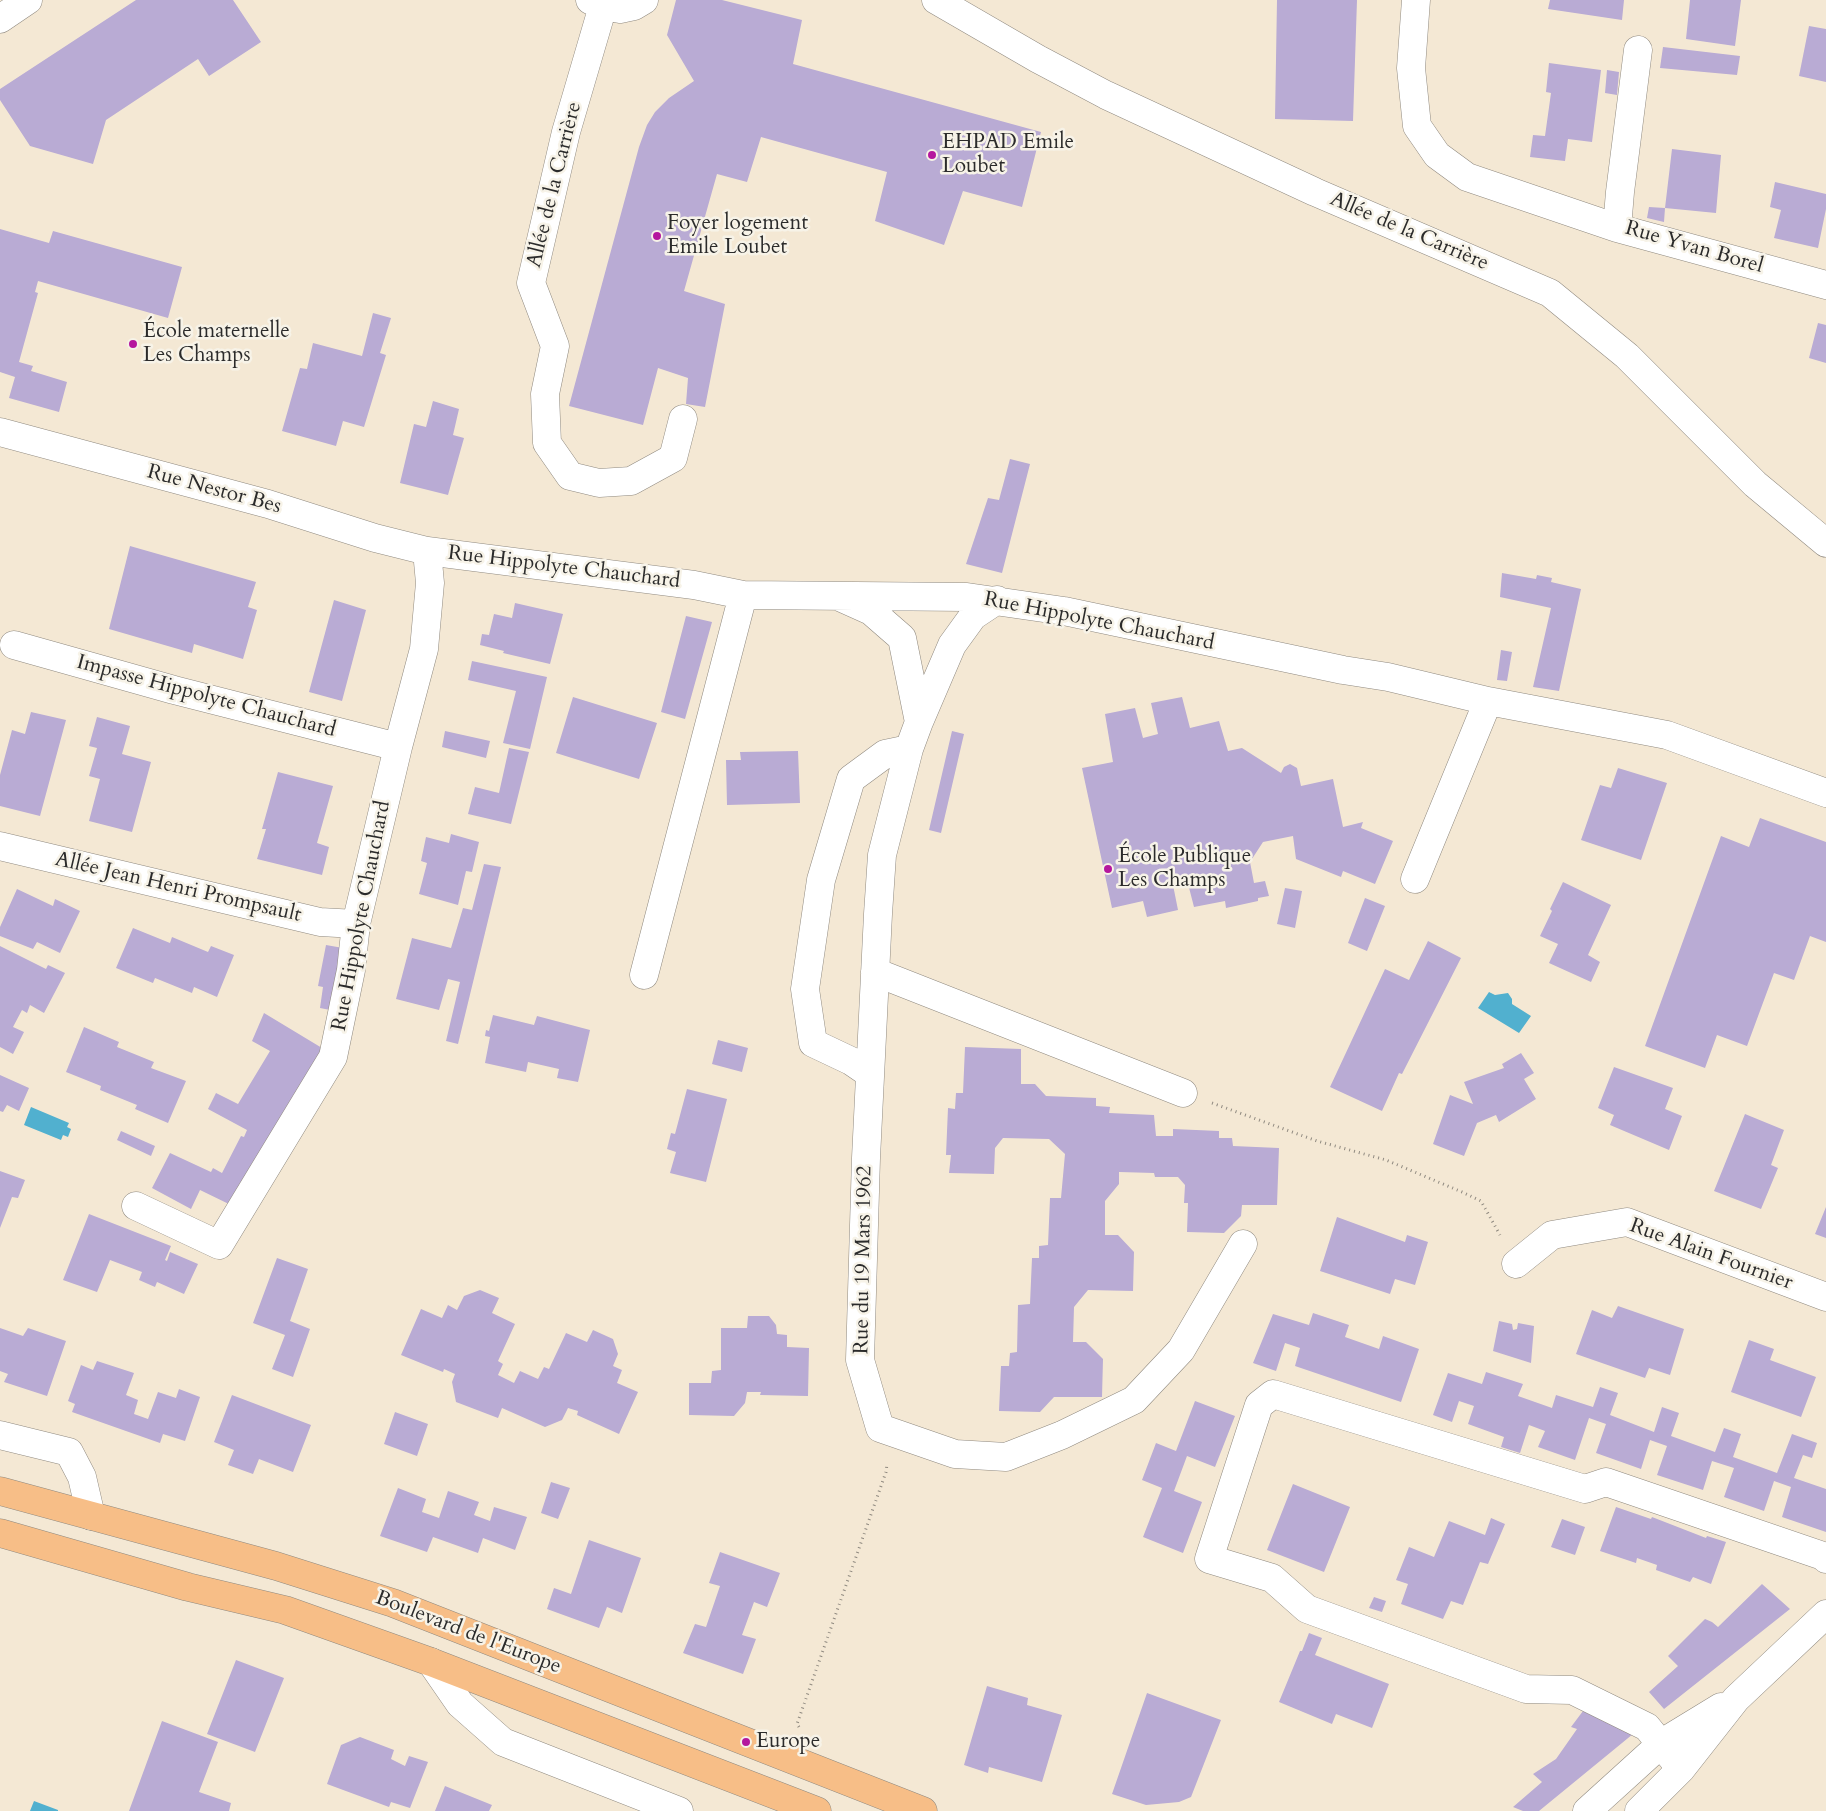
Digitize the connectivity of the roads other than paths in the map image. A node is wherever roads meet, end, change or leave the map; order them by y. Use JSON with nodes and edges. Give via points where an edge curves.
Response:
{"nodes":[{"id":1,"x":28,"y":0,"type":"edge"},
{"id":2,"x":644,"y":0,"type":"edge"},
{"id":3,"x":936,"y":0,"type":"edge"},
{"id":4,"x":1416,"y":0,"type":"edge"},
{"id":5,"x":597,"y":3,"type":"edge"},
{"id":6,"x":0,"y":19,"type":"edge"},
{"id":7,"x":1638,"y":50,"type":"dead end"},
{"id":8,"x":1617,"y":228,"type":"junction"},
{"id":9,"x":1826,"y":285,"type":"edge"},
{"id":10,"x":683,"y":419,"type":"dead end"},
{"id":11,"x":0,"y":432,"type":"edge"},
{"id":12,"x":1826,"y":543,"type":"edge"},
{"id":13,"x":427,"y":551,"type":"junction"},
{"id":14,"x":743,"y":594,"type":"junction"},
{"id":15,"x":836,"y":596,"type":"junction"},
{"id":16,"x":997,"y":600,"type":"junction"},
{"id":17,"x":14,"y":645,"type":"dead end"},
{"id":18,"x":1488,"y":701,"type":"junction"},
{"id":19,"x":918,"y":722,"type":"junction"},
{"id":20,"x":398,"y":747,"type":"junction"},
{"id":21,"x":909,"y":749,"type":"junction"},
{"id":22,"x":1826,"y":793,"type":"edge"},
{"id":23,"x":0,"y":846,"type":"edge"},
{"id":24,"x":1415,"y":879,"type":"dead end"},
{"id":25,"x":356,"y":924,"type":"junction"},
{"id":26,"x":875,"y":972,"type":"junction"},
{"id":27,"x":644,"y":975,"type":"dead end"},
{"id":28,"x":870,"y":1074,"type":"junction"},
{"id":29,"x":1183,"y":1092,"type":"road end"},
{"id":30,"x":136,"y":1206,"type":"dead end"},
{"id":31,"x":1243,"y":1244,"type":"dead end"},
{"id":32,"x":1516,"y":1264,"type":"road end"},
{"id":33,"x":1826,"y":1297,"type":"edge"},
{"id":34,"x":0,"y":1435,"type":"edge"},
{"id":35,"x":0,"y":1492,"type":"edge"},
{"id":36,"x":91,"y":1516,"type":"junction"},
{"id":37,"x":2,"y":1539,"type":"edge"},
{"id":38,"x":1826,"y":1559,"type":"edge"},
{"id":39,"x":1826,"y":1614,"type":"edge"},
{"id":40,"x":431,"y":1662,"type":"junction"},
{"id":41,"x":1736,"y":1699,"type":"junction"},
{"id":42,"x":1662,"y":1743,"type":"junction"},
{"id":43,"x":1681,"y":1769,"type":"junction"},
{"id":44,"x":679,"y":1811,"type":"edge"},
{"id":45,"x":817,"y":1811,"type":"edge"},
{"id":46,"x":923,"y":1811,"type":"edge"},
{"id":47,"x":1587,"y":1811,"type":"edge"},
{"id":48,"x":1639,"y":1811,"type":"edge"}],
"edges":[{"from":1,"to":6,"type":"street"},
{"from":2,"to":5,"type":"street","name":"Allée de la Carrière","via":[[620,9]]},
{"from":3,"to":12,"type":"street","name":"Allée de la Carrière","via":[[1106,95],[1315,192],[1550,293],[1627,356],[1755,484]]},
{"from":4,"to":8,"type":"street","via":[[1411,68],[1417,126],[1437,155],[1467,177]]},
{"from":5,"to":10,"type":"street","name":"Allée de la Carrière","via":[[531,282],[555,346],[545,394],[547,443],[570,476],[599,483],[631,481],[673,458]]},
{"from":7,"to":8,"type":"street","name":"Rue Yvan Borel"},
{"from":8,"to":9,"type":"street","name":"Rue Yvan Borel"},
{"from":11,"to":13,"type":"street","name":"Rue Nestor Bes","via":[[268,504]]},
{"from":13,"to":14,"type":"street","name":"Rue Hippolyte Chauchard"},
{"from":13,"to":20,"type":"street","name":"Rue Hippolyte Chauchard","via":[[430,584],[424,649]]},
{"from":14,"to":15,"type":"street","name":"Rue Hippolyte Chauchard"},
{"from":14,"to":27,"type":"street"},
{"from":15,"to":16,"type":"street","name":"Rue Hippolyte Chauchard"},
{"from":15,"to":19,"type":"street","name":"Rue du 19 Mars 1962","via":[[871,611],[902,638]]},
{"from":16,"to":18,"type":"street","name":"Rue Hippolyte Chauchard","via":[[1064,611]]},
{"from":16,"to":19,"type":"street","name":"Rue du 19 Mars 1962","via":[[973,616],[952,645]]},
{"from":17,"to":20,"type":"street","name":"Impasse Hippolyte Chauchard"},
{"from":18,"to":22,"type":"street","name":"Rue Hippolyte Chauchard","via":[[1667,735]]},
{"from":18,"to":24,"type":"street"},
{"from":19,"to":21,"type":"street","name":"Rue du 19 Mars 1962"},
{"from":20,"to":25,"type":"street","name":"Rue Hippolyte Chauchard"},
{"from":21,"to":26,"type":"street","name":"Rue du 19 Mars 1962","via":[[882,855]]},
{"from":21,"to":28,"type":"street","via":[[885,754],[850,779],[821,880],[805,989],[813,1043]]},
{"from":23,"to":25,"type":"street","name":"Allée Jean Henri Prompsault","via":[[320,922]]},
{"from":25,"to":30,"type":"street","name":"Rue Hippolyte Chauchard","via":[[351,970],[333,1057],[219,1245]]},
{"from":26,"to":28,"type":"street","name":"Rue du 19 Mars 1962"},
{"from":26,"to":29,"type":"street"},
{"from":28,"to":31,"type":"street","name":"Rue du 19 Mars 1962","via":[[860,1360],[880,1428],[954,1454],[1006,1457],[1062,1435],[1134,1400],[1181,1350]]},
{"from":32,"to":33,"type":"street","name":"Rue Alain Fournier","via":[[1552,1235],[1627,1222]]},
{"from":34,"to":36,"type":"street","via":[[69,1452],[82,1477]]},
{"from":35,"to":36,"type":"main road","name":"Boulevard de l'Europe"},
{"from":36,"to":46,"type":"main road","name":"Boulevard de l'Europe","via":[[276,1566],[393,1603]]},
{"from":37,"to":40,"type":"main road","name":"Boulevard de l'Europe","via":[[285,1610]]},
{"from":38,"to":42,"type":"street","via":[[1606,1482],[1585,1489],[1272,1394],[1260,1405],[1209,1559],[1272,1578],[1307,1609],[1526,1690],[1572,1690],[1647,1727]]},
{"from":39,"to":41,"type":"street"},
{"from":40,"to":44,"type":"street","via":[[460,1704],[503,1742]]},
{"from":40,"to":45,"type":"main road","name":"Boulevard de l'Europe"},
{"from":41,"to":42,"type":"street"},
{"from":41,"to":43,"type":"street"},
{"from":42,"to":43,"type":"street"},
{"from":42,"to":47,"type":"street"},
{"from":43,"to":48,"type":"street"}]}
